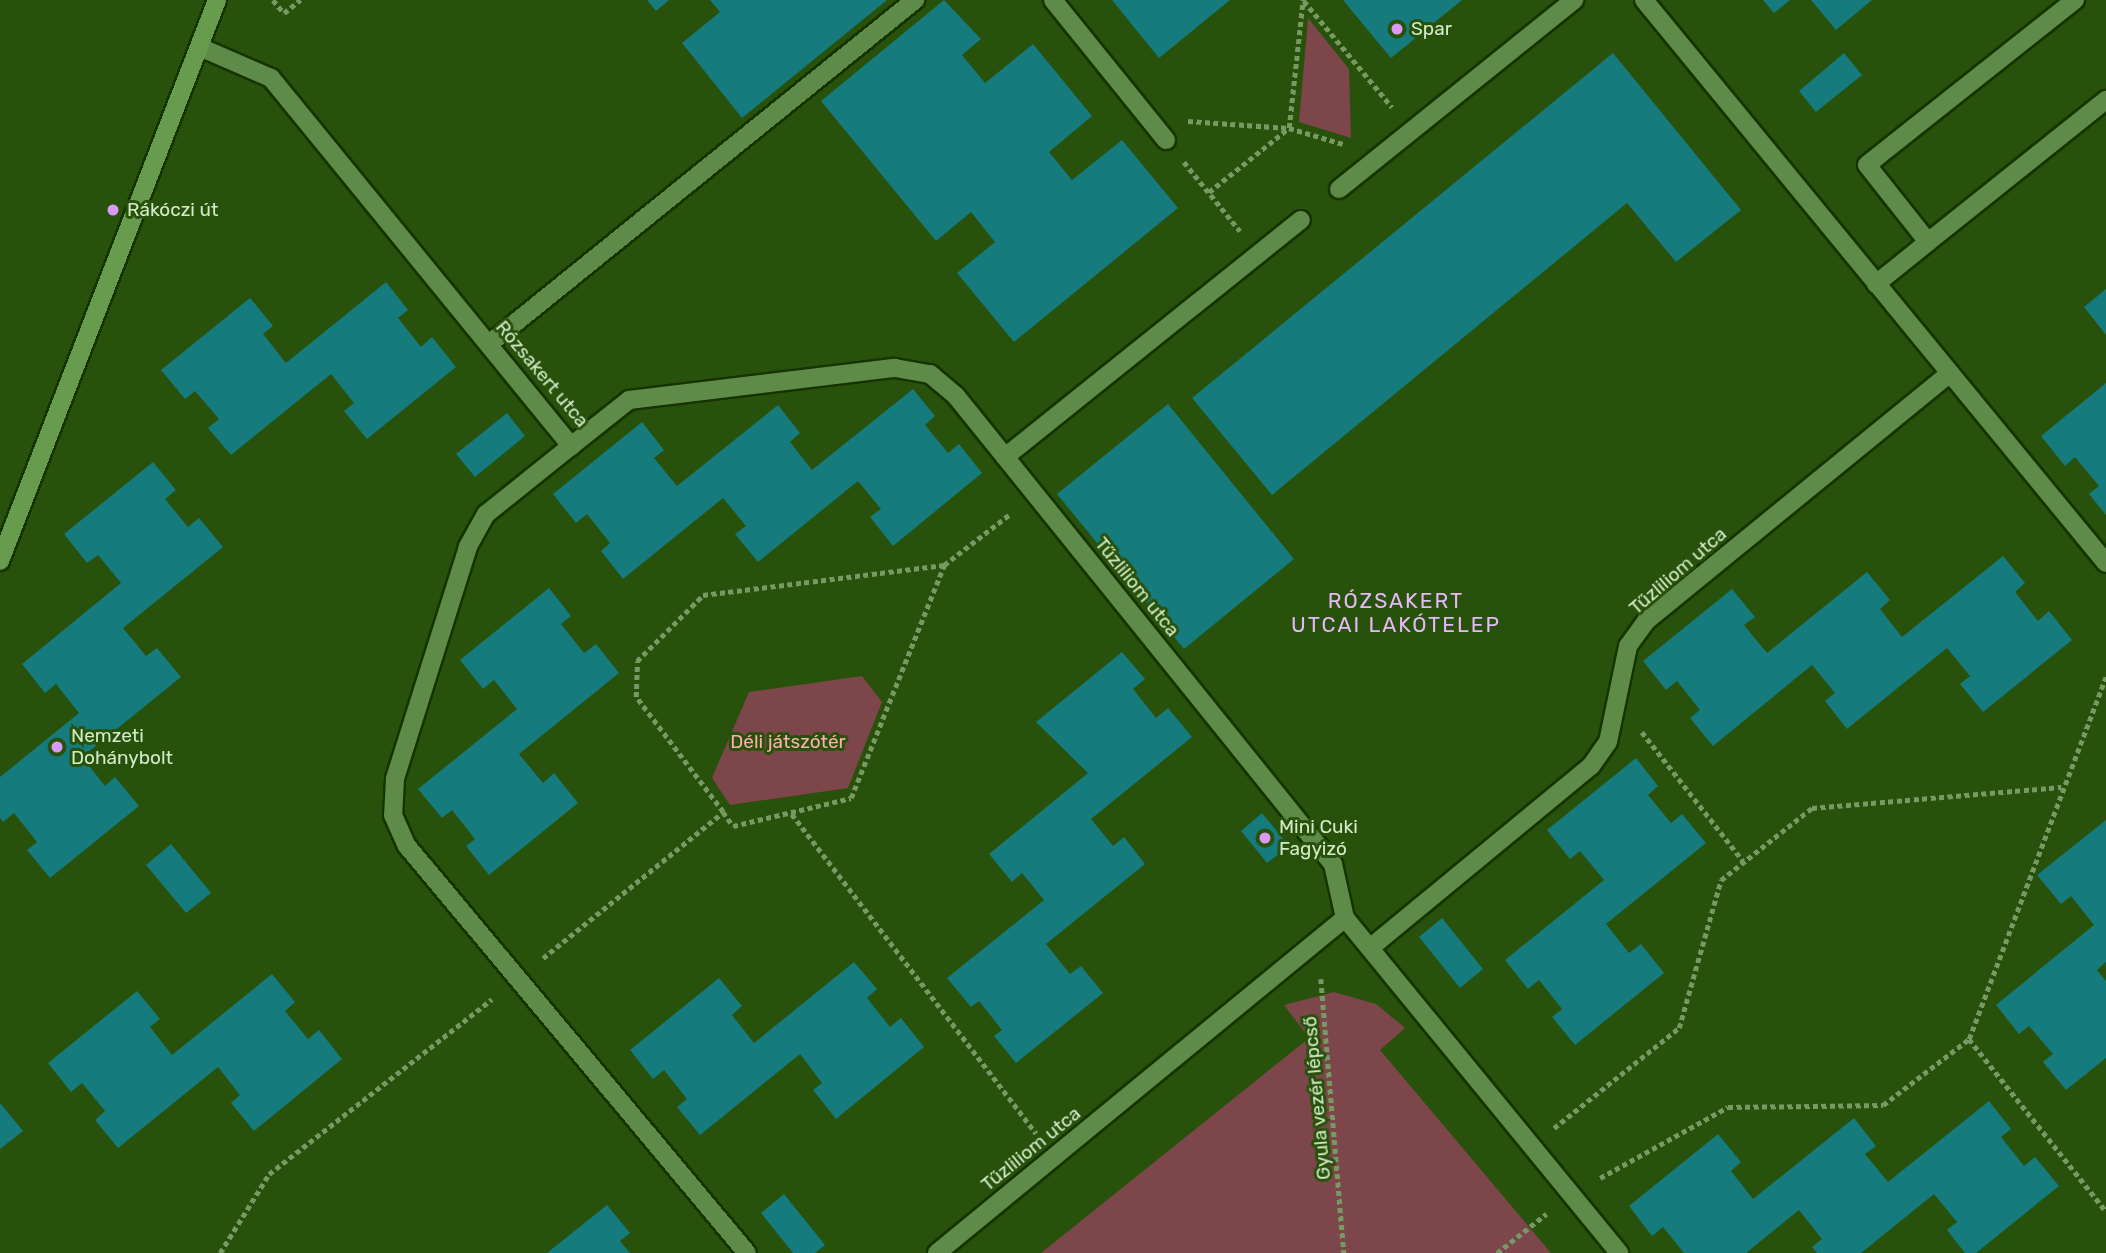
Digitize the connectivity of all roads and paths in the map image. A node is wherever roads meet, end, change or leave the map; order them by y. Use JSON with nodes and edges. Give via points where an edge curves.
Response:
{"nodes":[{"id":1,"x":217,"y":0,"type":"edge"},
{"id":2,"x":274,"y":0,"type":"edge"},
{"id":3,"x":300,"y":0,"type":"edge"},
{"id":4,"x":915,"y":0,"type":"edge"},
{"id":5,"x":1053,"y":0,"type":"edge"},
{"id":6,"x":1303,"y":0,"type":"edge"},
{"id":7,"x":1574,"y":0,"type":"edge"},
{"id":8,"x":1643,"y":0,"type":"edge"},
{"id":9,"x":2075,"y":0,"type":"edge"},
{"id":10,"x":202,"y":48,"type":"junction"},
{"id":11,"x":2106,"y":100,"type":"edge"},
{"id":12,"x":1289,"y":128,"type":"junction"},
{"id":13,"x":1411,"y":130,"type":"junction"},
{"id":14,"x":1166,"y":139,"type":"junction"},
{"id":15,"x":1380,"y":156,"type":"junction"},
{"id":16,"x":1339,"y":189,"type":"dead end"},
{"id":17,"x":1209,"y":192,"type":"junction"},
{"id":18,"x":1301,"y":220,"type":"dead end"},
{"id":19,"x":1928,"y":242,"type":"junction"},
{"id":20,"x":1258,"y":254,"type":"junction"},
{"id":21,"x":1876,"y":284,"type":"junction"},
{"id":22,"x":489,"y":344,"type":"junction"},
{"id":23,"x":1949,"y":374,"type":"junction"},
{"id":24,"x":571,"y":446,"type":"junction"},
{"id":25,"x":1005,"y":457,"type":"junction"},
{"id":26,"x":1035,"y":494,"type":"junction"},
{"id":27,"x":0,"y":561,"type":"edge"},
{"id":28,"x":2106,"y":563,"type":"edge"},
{"id":29,"x":944,"y":565,"type":"junction"},
{"id":30,"x":2106,"y":677,"type":"edge"},
{"id":31,"x":1616,"y":700,"type":"junction"},
{"id":32,"x":2062,"y":787,"type":"junction"},
{"id":33,"x":723,"y":812,"type":"junction"},
{"id":34,"x":792,"y":814,"type":"junction"},
{"id":35,"x":1743,"y":861,"type":"junction"},
{"id":36,"x":1345,"y":918,"type":"junction"},
{"id":37,"x":1318,"y":940,"type":"junction"},
{"id":38,"x":1370,"y":948,"type":"junction"},
{"id":39,"x":517,"y":979,"type":"junction"},
{"id":40,"x":1969,"y":1039,"type":"junction"},
{"id":41,"x":1532,"y":1146,"type":"junction"},
{"id":42,"x":1055,"y":1157,"type":"junction"},
{"id":43,"x":1571,"y":1194,"type":"junction"},
{"id":44,"x":2106,"y":1211,"type":"edge"},
{"id":45,"x":220,"y":1253,"type":"edge"},
{"id":46,"x":747,"y":1253,"type":"edge"},
{"id":47,"x":937,"y":1253,"type":"edge"},
{"id":48,"x":1345,"y":1253,"type":"edge"},
{"id":49,"x":1497,"y":1253,"type":"edge"},
{"id":50,"x":1619,"y":1253,"type":"edge"}],
"edges":[{"from":1,"to":10,"type":"street"},
{"from":2,"to":3,"type":"path","via":[[284,13]]},
{"from":4,"to":22,"type":"street"},
{"from":5,"to":14,"type":"street"},
{"from":6,"to":12,"type":"path"},
{"from":6,"to":13,"type":"path"},
{"from":7,"to":13,"type":"street"},
{"from":8,"to":21,"type":"street"},
{"from":9,"to":19,"type":"street","via":[[1867,165]]},
{"from":10,"to":22,"type":"street","name":"Rózsakert utca","via":[[271,78]]},
{"from":10,"to":27,"type":"street"},
{"from":11,"to":19,"type":"street"},
{"from":12,"to":14,"type":"path","via":[[1193,117]]},
{"from":12,"to":15,"type":"path"},
{"from":12,"to":17,"type":"path"},
{"from":13,"to":15,"type":"street"},
{"from":14,"to":17,"type":"path"},
{"from":15,"to":16,"type":"street"},
{"from":17,"to":20,"type":"path"},
{"from":18,"to":20,"type":"street"},
{"from":19,"to":21,"type":"street"},
{"from":20,"to":25,"type":"street"},
{"from":21,"to":23,"type":"street"},
{"from":22,"to":24,"type":"street","name":"Rózsakert utca"},
{"from":23,"to":28,"type":"street"},
{"from":23,"to":31,"type":"street","name":"Tűzliliom utca","via":[[1646,621],[1628,646]]},
{"from":24,"to":25,"type":"street","name":"Rózsakert utca","via":[[629,400],[895,368],[930,374]]},
{"from":24,"to":39,"type":"street","via":[[485,514],[468,547],[395,779],[393,816],[407,846]]},
{"from":25,"to":26,"type":"street","name":"Tűzliliom utca"},
{"from":26,"to":29,"type":"path"},
{"from":26,"to":36,"type":"street","name":"Tűzliliom utca","via":[[1334,864]]},
{"from":29,"to":33,"type":"path","via":[[703,595],[637,661],[636,696]]},
{"from":29,"to":34,"type":"path","via":[[863,782],[837,805]]},
{"from":30,"to":32,"type":"path"},
{"from":31,"to":35,"type":"path"},
{"from":31,"to":38,"type":"street","name":"Tűzliliom utca","via":[[1608,742],[1591,766]]},
{"from":32,"to":35,"type":"path","via":[[1812,808]]},
{"from":32,"to":40,"type":"path"},
{"from":33,"to":34,"type":"path","via":[[733,826]]},
{"from":33,"to":39,"type":"path"},
{"from":34,"to":42,"type":"path"},
{"from":35,"to":41,"type":"path","via":[[1721,880],[1679,1028]]},
{"from":36,"to":37,"type":"street","name":"Tűzliliom utca"},
{"from":36,"to":38,"type":"street","name":"Tűzliliom utca"},
{"from":37,"to":42,"type":"street","name":"Tűzliliom utca"},
{"from":37,"to":48,"type":"path","name":"Gyula vezér lépcső"},
{"from":38,"to":41,"type":"street","name":"Tűzliliom utca"},
{"from":39,"to":45,"type":"path","via":[[269,1174]]},
{"from":39,"to":46,"type":"street"},
{"from":40,"to":43,"type":"path","via":[[1883,1105],[1728,1107]]},
{"from":40,"to":44,"type":"path"},
{"from":41,"to":43,"type":"street","name":"Tűzliliom utca"},
{"from":42,"to":47,"type":"street","name":"Tűzliliom utca"},
{"from":43,"to":49,"type":"path"},
{"from":43,"to":50,"type":"street","name":"Tűzliliom utca"}]}
